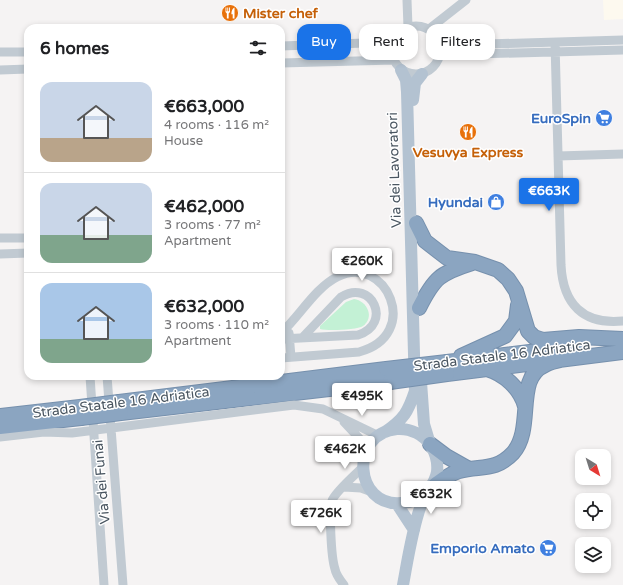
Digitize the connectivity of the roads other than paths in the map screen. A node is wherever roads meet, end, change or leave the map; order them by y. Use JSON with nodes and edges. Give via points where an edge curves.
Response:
{"nodes":[{"id":1,"x":407,"y":0,"type":"edge"},
{"id":2,"x":466,"y":0,"type":"edge"},
{"id":3,"x":408,"y":24,"type":"edge"},
{"id":4,"x":435,"y":24,"type":"edge"},
{"id":5,"x":623,"y":40,"type":"edge"},
{"id":6,"x":359,"y":44,"type":"edge"},
{"id":7,"x":495,"y":46,"type":"edge"},
{"id":8,"x":285,"y":48,"type":"edge"},
{"id":9,"x":555,"y":48,"type":"junction"},
{"id":10,"x":623,"y":50,"type":"edge"},
{"id":11,"x":0,"y":52,"type":"edge"},
{"id":12,"x":24,"y":52,"type":"edge"},
{"id":13,"x":495,"y":52,"type":"edge"},
{"id":14,"x":394,"y":60,"type":"joint"},
{"id":15,"x":438,"y":60,"type":"edge"},
{"id":16,"x":285,"y":63,"type":"edge"},
{"id":17,"x":24,"y":69,"type":"edge"},
{"id":18,"x":0,"y":70,"type":"edge"},
{"id":19,"x":401,"y":70,"type":"junction"},
{"id":20,"x":422,"y":74,"type":"junction"},
{"id":21,"x":410,"y":92,"type":"junction"},
{"id":22,"x":623,"y":154,"type":"edge"},
{"id":23,"x":558,"y":156,"type":"junction"},
{"id":24,"x":416,"y":223,"type":"junction"},
{"id":25,"x":0,"y":238,"type":"edge"},
{"id":26,"x":24,"y":238,"type":"edge"},
{"id":27,"x":24,"y":253,"type":"edge"},
{"id":28,"x":0,"y":254,"type":"edge"},
{"id":29,"x":475,"y":262,"type":"junction"},
{"id":30,"x":519,"y":302,"type":"junction"},
{"id":31,"x":419,"y":308,"type":"junction"},
{"id":32,"x":623,"y":321,"type":"edge"},
{"id":33,"x":288,"y":326,"type":"junction"},
{"id":34,"x":285,"y":329,"type":"edge"},
{"id":35,"x":302,"y":338,"type":"junction"},
{"id":36,"x":285,"y":339,"type":"edge"},
{"id":37,"x":623,"y":340,"type":"edge"},
{"id":38,"x":623,"y":352,"type":"edge"},
{"id":39,"x":291,"y":357,"type":"junction"},
{"id":40,"x":285,"y":358,"type":"edge"},
{"id":41,"x":568,"y":358,"type":"junction"},
{"id":42,"x":447,"y":368,"type":"junction"},
{"id":43,"x":487,"y":369,"type":"junction"},
{"id":44,"x":90,"y":380,"type":"edge"},
{"id":45,"x":107,"y":380,"type":"edge"},
{"id":46,"x":418,"y":390,"type":"junction"},
{"id":47,"x":81,"y":412,"type":"junction"},
{"id":48,"x":526,"y":413,"type":"junction"},
{"id":49,"x":0,"y":416,"type":"edge"},
{"id":50,"x":339,"y":417,"type":"junction"},
{"id":51,"x":0,"y":427,"type":"edge"},
{"id":52,"x":110,"y":429,"type":"junction"},
{"id":53,"x":92,"y":430,"type":"junction"},
{"id":54,"x":382,"y":434,"type":"junction"},
{"id":55,"x":0,"y":437,"type":"edge"},
{"id":56,"x":430,"y":444,"type":"junction"},
{"id":57,"x":366,"y":452,"type":"junction"},
{"id":58,"x":363,"y":467,"type":"junction"},
{"id":59,"x":469,"y":469,"type":"junction"},
{"id":60,"x":344,"y":487,"type":"junction"},
{"id":61,"x":428,"y":491,"type":"junction"},
{"id":62,"x":372,"y":492,"type":"junction"},
{"id":63,"x":397,"y":504,"type":"junction"},
{"id":64,"x":414,"y":530,"type":"junction"},
{"id":65,"x":104,"y":585,"type":"edge"},
{"id":66,"x":123,"y":585,"type":"edge"},
{"id":67,"x":344,"y":585,"type":"edge"},
{"id":68,"x":403,"y":585,"type":"edge"}],
"edges":[{"from":1,"to":3,"type":"street"},
{"from":2,"to":4,"type":"street"},
{"from":5,"to":9,"type":"street"},
{"from":6,"to":8,"type":"street"},
{"from":7,"to":9,"type":"street"},
{"from":9,"to":10,"type":"street"},
{"from":9,"to":13,"type":"street"},
{"from":9,"to":23,"type":"street"},
{"from":11,"to":12,"type":"street"},
{"from":14,"to":16,"type":"street"},
{"from":14,"to":19,"type":"street"},
{"from":15,"to":20,"type":"street","via":[[434,67]]},
{"from":17,"to":18,"type":"street"},
{"from":19,"to":20,"type":"street","via":[[409,74]]},
{"from":19,"to":21,"type":"main road"},
{"from":20,"to":21,"type":"main road"},
{"from":21,"to":24,"type":"main road","name":"Via dei Lavoratori"},
{"from":21,"to":46,"type":"main road","name":"Via dei Lavoratori"},
{"from":22,"to":23,"type":"street"},
{"from":23,"to":32,"type":"street","via":[[563,287],[574,305],[587,316],[605,321]]},
{"from":24,"to":29,"type":"highway","via":[[425,241],[447,258]]},
{"from":24,"to":31,"type":"main road","name":"Via dei Lavoratori"},
{"from":25,"to":26,"type":"street"},
{"from":27,"to":28,"type":"street"},
{"from":29,"to":30,"type":"highway","via":[[498,270],[508,279],[516,291]]},
{"from":29,"to":31,"type":"highway","via":[[447,271],[433,282]]},
{"from":30,"to":37,"type":"highway","via":[[528,331],[534,337],[543,340],[579,337]]},
{"from":30,"to":42,"type":"highway","via":[[516,321],[505,336]]},
{"from":31,"to":46,"type":"main road","name":"Via dei Lavoratori"},
{"from":33,"to":34,"type":"street"},
{"from":33,"to":36,"type":"street"},
{"from":33,"to":39,"type":"street","via":[[327,283],[338,276],[350,273],[372,277],[388,291],[394,313],[390,330],[370,349]]},
{"from":35,"to":35,"type":"street","via":[[364,333],[370,329],[376,318],[375,305],[366,295],[353,292],[347,294],[341,297]]},
{"from":35,"to":36,"type":"street"},
{"from":36,"to":39,"type":"street"},
{"from":37,"to":42,"type":"highway","name":"Strada Statale 16 Adriatica"},
{"from":38,"to":41,"type":"highway","name":"Strada Statale 16 Adriatica"},
{"from":39,"to":40,"type":"street"},
{"from":41,"to":43,"type":"highway","name":"Strada Statale 16 Adriatica"},
{"from":41,"to":48,"type":"highway","via":[[537,370],[525,392]]},
{"from":42,"to":43,"type":"highway","name":"Strada Statale 16 Adriatica"},
{"from":42,"to":47,"type":"highway","name":"Strada Statale 16 Adriatica","bridge":true},
{"from":43,"to":48,"type":"highway","via":[[498,372],[519,393]]},
{"from":44,"to":53,"type":"street","name":"Via dei Funai"},
{"from":45,"to":52,"type":"street","name":"Via dei Funai"},
{"from":46,"to":54,"type":"main road","via":[[407,413],[395,426]]},
{"from":46,"to":56,"type":"main road"},
{"from":47,"to":49,"type":"highway","name":"Strada Statale 16 Adriatica"},
{"from":47,"to":51,"type":"highway","name":"Strada Statale 16 Adriatica"},
{"from":48,"to":59,"type":"highway","via":[[522,438],[513,453],[498,464],[484,469]]},
{"from":50,"to":52,"type":"street","via":[[323,409],[294,405]]},
{"from":50,"to":54,"type":"street"},
{"from":50,"to":57,"type":"street","via":[[359,438]]},
{"from":52,"to":53,"type":"street"},
{"from":52,"to":66,"type":"street","name":"Via dei Funai"},
{"from":53,"to":55,"type":"street"},
{"from":53,"to":65,"type":"street","name":"Via dei Funai"},
{"from":54,"to":56,"type":"main road","via":[[396,429],[408,430],[420,435]]},
{"from":54,"to":57,"type":"main road"},
{"from":56,"to":59,"type":"highway"},
{"from":56,"to":61,"type":"main road","via":[[436,455],[438,468],[435,480]]},
{"from":57,"to":58,"type":"main road"},
{"from":58,"to":60,"type":"street"},
{"from":58,"to":62,"type":"main road","via":[[365,479]]},
{"from":59,"to":61,"type":"highway","via":[[451,474]]},
{"from":60,"to":62,"type":"street","via":[[361,488]]},
{"from":60,"to":67,"type":"street","via":[[332,501],[331,510],[333,562],[337,576]]},
{"from":61,"to":63,"type":"main road","via":[[416,500]]},
{"from":61,"to":64,"type":"main road"},
{"from":62,"to":63,"type":"main road","via":[[384,500]]},
{"from":63,"to":64,"type":"main road"},
{"from":64,"to":68,"type":"main road"}]}
